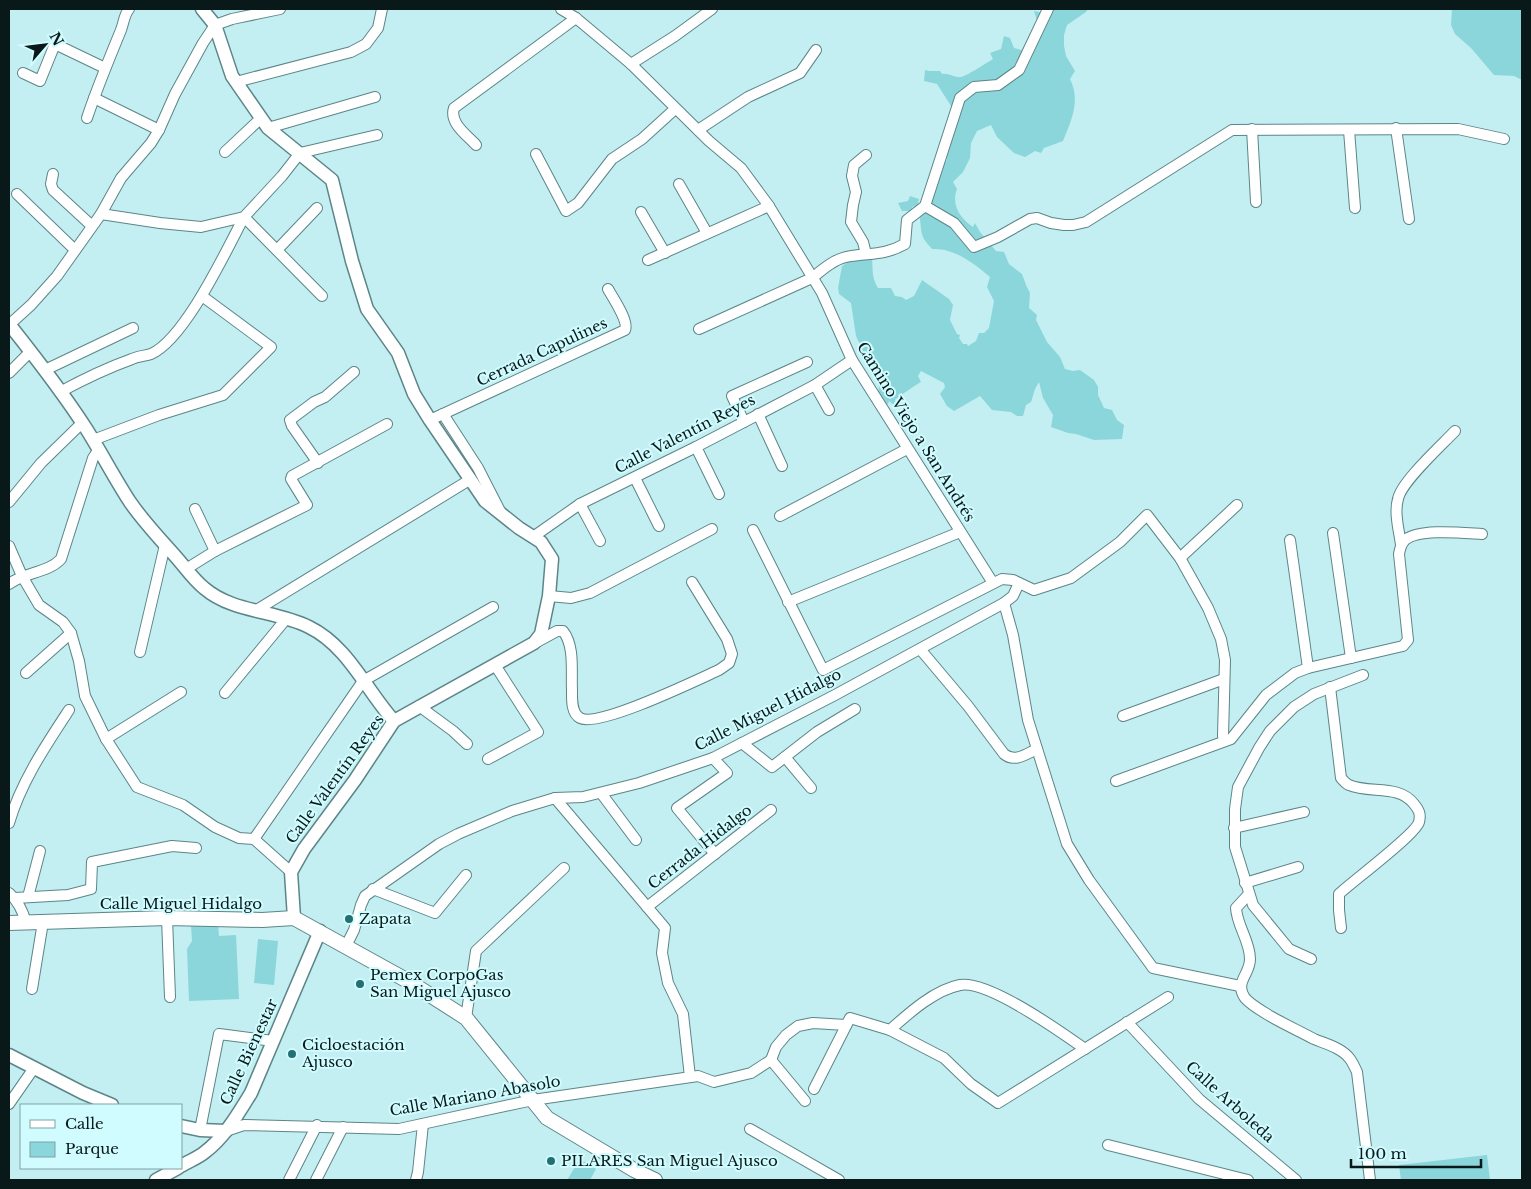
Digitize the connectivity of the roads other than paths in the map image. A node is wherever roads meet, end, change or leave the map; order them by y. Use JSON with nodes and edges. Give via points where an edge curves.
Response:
{"nodes":[{"id":1,"x":202,"y":9,"type":"edge"},
{"id":2,"x":280,"y":9,"type":"edge"},
{"id":3,"x":382,"y":9,"type":"edge"},
{"id":4,"x":561,"y":9,"type":"edge"},
{"id":5,"x":712,"y":9,"type":"edge"},
{"id":6,"x":1048,"y":9,"type":"edge"},
{"id":7,"x":125,"y":10,"type":"edge"},
{"id":8,"x":576,"y":18,"type":"junction"},
{"id":9,"x":215,"y":25,"type":"junction"},
{"id":10,"x":816,"y":50,"type":"dead end"},
{"id":11,"x":631,"y":64,"type":"junction"},
{"id":12,"x":105,"y":68,"type":"junction"},
{"id":13,"x":23,"y":73,"type":"dead end"},
{"id":14,"x":236,"y":82,"type":"junction"},
{"id":15,"x":375,"y":97,"type":"dead end"},
{"id":16,"x":94,"y":98,"type":"junction"},
{"id":17,"x":675,"y":109,"type":"junction"},
{"id":18,"x":88,"y":118,"type":"dead end"},
{"id":19,"x":264,"y":124,"type":"junction"},
{"id":20,"x":1396,"y":128,"type":"junction"},
{"id":21,"x":1252,"y":129,"type":"junction"},
{"id":22,"x":159,"y":130,"type":"junction"},
{"id":23,"x":698,"y":130,"type":"junction"},
{"id":24,"x":1348,"y":130,"type":"junction"},
{"id":25,"x":377,"y":135,"type":"dead end"},
{"id":26,"x":1504,"y":138,"type":"dead end"},
{"id":27,"x":476,"y":145,"type":"dead end"},
{"id":28,"x":225,"y":152,"type":"dead end"},
{"id":29,"x":300,"y":153,"type":"junction"},
{"id":30,"x":536,"y":154,"type":"dead end"},
{"id":31,"x":866,"y":155,"type":"dead end"},
{"id":32,"x":53,"y":174,"type":"dead end"},
{"id":33,"x":679,"y":184,"type":"dead end"},
{"id":34,"x":17,"y":194,"type":"dead end"},
{"id":35,"x":1256,"y":202,"type":"dead end"},
{"id":36,"x":769,"y":206,"type":"junction"},
{"id":37,"x":925,"y":206,"type":"junction"},
{"id":38,"x":317,"y":208,"type":"dead end"},
{"id":39,"x":1355,"y":208,"type":"dead end"},
{"id":40,"x":641,"y":212,"type":"dead end"},
{"id":41,"x":101,"y":214,"type":"junction"},
{"id":42,"x":244,"y":217,"type":"junction"},
{"id":43,"x":1409,"y":219,"type":"dead end"},
{"id":44,"x":92,"y":226,"type":"junction"},
{"id":45,"x":708,"y":233,"type":"junction"},
{"id":46,"x":75,"y":250,"type":"junction"},
{"id":47,"x":276,"y":250,"type":"junction"},
{"id":48,"x":665,"y":253,"type":"junction"},
{"id":49,"x":866,"y":254,"type":"junction"},
{"id":50,"x":648,"y":260,"type":"dead end"},
{"id":51,"x":812,"y":278,"type":"junction"},
{"id":52,"x":608,"y":289,"type":"dead end"},
{"id":53,"x":202,"y":296,"type":"junction"},
{"id":54,"x":322,"y":296,"type":"dead end"},
{"id":55,"x":9,"y":324,"type":"edge"},
{"id":56,"x":133,"y":328,"type":"dead end"},
{"id":57,"x":699,"y":328,"type":"dead end"},
{"id":58,"x":30,"y":352,"type":"junction"},
{"id":59,"x":852,"y":360,"type":"junction"},
{"id":60,"x":807,"y":362,"type":"dead end"},
{"id":61,"x":45,"y":370,"type":"junction"},
{"id":62,"x":354,"y":372,"type":"dead end"},
{"id":63,"x":9,"y":373,"type":"edge"},
{"id":64,"x":815,"y":385,"type":"junction"},
{"id":65,"x":60,"y":392,"type":"junction"},
{"id":66,"x":830,"y":410,"type":"dead end"},
{"id":67,"x":443,"y":414,"type":"junction"},
{"id":68,"x":758,"y":414,"type":"junction"},
{"id":69,"x":430,"y":420,"type":"junction"},
{"id":70,"x":744,"y":422,"type":"junction"},
{"id":71,"x":82,"y":423,"type":"junction"},
{"id":72,"x":387,"y":424,"type":"dead end"},
{"id":73,"x":1455,"y":431,"type":"dead end"},
{"id":74,"x":96,"y":444,"type":"junction"},
{"id":75,"x":696,"y":447,"type":"junction"},
{"id":76,"x":907,"y":449,"type":"junction"},
{"id":77,"x":318,"y":463,"type":"junction"},
{"id":78,"x":782,"y":466,"type":"dead end"},
{"id":79,"x":634,"y":478,"type":"junction"},
{"id":80,"x":471,"y":479,"type":"junction"},
{"id":81,"x":719,"y":494,"type":"dead end"},
{"id":82,"x":9,"y":502,"type":"edge"},
{"id":83,"x":580,"y":504,"type":"junction"},
{"id":84,"x":1237,"y":505,"type":"dead end"},
{"id":85,"x":196,"y":509,"type":"dead end"},
{"id":86,"x":503,"y":516,"type":"junction"},
{"id":87,"x":780,"y":516,"type":"dead end"},
{"id":88,"x":659,"y":526,"type":"dead end"},
{"id":89,"x":712,"y":529,"type":"dead end"},
{"id":90,"x":753,"y":530,"type":"dead end"},
{"id":91,"x":960,"y":532,"type":"junction"},
{"id":92,"x":1333,"y":533,"type":"dead end"},
{"id":93,"x":1482,"y":534,"type":"dead end"},
{"id":94,"x":533,"y":537,"type":"junction"},
{"id":95,"x":1290,"y":540,"type":"dead end"},
{"id":96,"x":600,"y":541,"type":"dead end"},
{"id":97,"x":165,"y":545,"type":"junction"},
{"id":98,"x":1401,"y":545,"type":"junction"},
{"id":99,"x":9,"y":546,"type":"edge"},
{"id":100,"x":215,"y":551,"type":"junction"},
{"id":101,"x":1180,"y":558,"type":"junction"},
{"id":102,"x":186,"y":569,"type":"junction"},
{"id":103,"x":22,"y":576,"type":"junction"},
{"id":104,"x":692,"y":582,"type":"dead end"},
{"id":105,"x":1019,"y":583,"type":"junction"},
{"id":106,"x":9,"y":584,"type":"edge"},
{"id":107,"x":993,"y":584,"type":"junction"},
{"id":108,"x":549,"y":596,"type":"junction"},
{"id":109,"x":788,"y":602,"type":"junction"},
{"id":110,"x":1004,"y":603,"type":"junction"},
{"id":111,"x":493,"y":607,"type":"dead end"},
{"id":112,"x":255,"y":611,"type":"junction"},
{"id":113,"x":286,"y":619,"type":"junction"},
{"id":114,"x":71,"y":633,"type":"junction"},
{"id":115,"x":534,"y":643,"type":"junction"},
{"id":116,"x":920,"y":649,"type":"junction"},
{"id":117,"x":140,"y":652,"type":"dead end"},
{"id":118,"x":1351,"y":658,"type":"junction"},
{"id":119,"x":495,"y":665,"type":"junction"},
{"id":120,"x":1308,"y":668,"type":"junction"},
{"id":121,"x":26,"y":673,"type":"dead end"},
{"id":122,"x":1363,"y":676,"type":"dead end"},
{"id":123,"x":1224,"y":678,"type":"junction"},
{"id":124,"x":363,"y":682,"type":"junction"},
{"id":125,"x":1330,"y":687,"type":"junction"},
{"id":126,"x":181,"y":692,"type":"dead end"},
{"id":127,"x":225,"y":693,"type":"dead end"},
{"id":128,"x":419,"y":706,"type":"junction"},
{"id":129,"x":855,"y":709,"type":"dead end"},
{"id":130,"x":69,"y":710,"type":"dead end"},
{"id":131,"x":1123,"y":716,"type":"dead end"},
{"id":132,"x":394,"y":721,"type":"junction"},
{"id":133,"x":106,"y":738,"type":"junction"},
{"id":134,"x":1225,"y":741,"type":"junction"},
{"id":135,"x":742,"y":743,"type":"junction"},
{"id":136,"x":467,"y":744,"type":"dead end"},
{"id":137,"x":1037,"y":749,"type":"junction"},
{"id":138,"x":785,"y":757,"type":"junction"},
{"id":139,"x":713,"y":758,"type":"junction"},
{"id":140,"x":488,"y":759,"type":"dead end"},
{"id":141,"x":1116,"y":781,"type":"dead end"},
{"id":142,"x":811,"y":788,"type":"dead end"},
{"id":143,"x":600,"y":793,"type":"junction"},
{"id":144,"x":555,"y":798,"type":"junction"},
{"id":145,"x":771,"y":810,"type":"dead end"},
{"id":146,"x":1304,"y":812,"type":"dead end"},
{"id":147,"x":9,"y":823,"type":"edge"},
{"id":148,"x":1234,"y":828,"type":"junction"},
{"id":149,"x":254,"y":839,"type":"junction"},
{"id":150,"x":636,"y":840,"type":"dead end"},
{"id":151,"x":196,"y":848,"type":"dead end"},
{"id":152,"x":40,"y":852,"type":"dead end"},
{"id":153,"x":715,"y":854,"type":"junction"},
{"id":154,"x":1298,"y":867,"type":"dead end"},
{"id":155,"x":564,"y":868,"type":"dead end"},
{"id":156,"x":291,"y":872,"type":"junction"},
{"id":157,"x":466,"y":875,"type":"dead end"},
{"id":158,"x":1245,"y":883,"type":"junction"},
{"id":159,"x":373,"y":889,"type":"junction"},
{"id":160,"x":1249,"y":894,"type":"junction"},
{"id":161,"x":12,"y":895,"type":"edge"},
{"id":162,"x":28,"y":897,"type":"junction"},
{"id":163,"x":647,"y":906,"type":"junction"},
{"id":164,"x":167,"y":918,"type":"junction"},
{"id":165,"x":294,"y":918,"type":"junction"},
{"id":166,"x":43,"y":922,"type":"junction"},
{"id":167,"x":9,"y":923,"type":"edge"},
{"id":168,"x":26,"y":923,"type":"junction"},
{"id":169,"x":1341,"y":928,"type":"dead end"},
{"id":170,"x":320,"y":931,"type":"junction"},
{"id":171,"x":346,"y":946,"type":"junction"},
{"id":172,"x":1311,"y":959,"type":"dead end"},
{"id":173,"x":1240,"y":986,"type":"junction"},
{"id":174,"x":32,"y":988,"type":"dead end"},
{"id":175,"x":1168,"y":997,"type":"dead end"},
{"id":176,"x":170,"y":998,"type":"dead end"},
{"id":177,"x":466,"y":1018,"type":"junction"},
{"id":178,"x":848,"y":1022,"type":"junction"},
{"id":179,"x":1126,"y":1022,"type":"junction"},
{"id":180,"x":890,"y":1030,"type":"junction"},
{"id":181,"x":273,"y":1041,"type":"junction"},
{"id":182,"x":1085,"y":1049,"type":"junction"},
{"id":183,"x":9,"y":1055,"type":"edge"},
{"id":184,"x":770,"y":1060,"type":"junction"},
{"id":185,"x":34,"y":1068,"type":"junction"},
{"id":186,"x":690,"y":1077,"type":"junction"},
{"id":187,"x":814,"y":1089,"type":"dead end"},
{"id":188,"x":533,"y":1100,"type":"junction"},
{"id":189,"x":805,"y":1101,"type":"dead end"},
{"id":190,"x":9,"y":1104,"type":"edge"},
{"id":191,"x":110,"y":1104,"type":"edge"},
{"id":192,"x":423,"y":1124,"type":"junction"},
{"id":193,"x":182,"y":1126,"type":"edge"},
{"id":194,"x":317,"y":1126,"type":"junction"},
{"id":195,"x":343,"y":1127,"type":"junction"},
{"id":196,"x":750,"y":1129,"type":"dead end"},
{"id":197,"x":200,"y":1130,"type":"junction"},
{"id":198,"x":226,"y":1131,"type":"junction"},
{"id":199,"x":1108,"y":1145,"type":"dead end"},
{"id":200,"x":182,"y":1166,"type":"edge"},
{"id":201,"x":176,"y":1169,"type":"edge"},
{"id":202,"x":156,"y":1180,"type":"edge"},
{"id":203,"x":289,"y":1180,"type":"edge"},
{"id":204,"x":316,"y":1180,"type":"edge"},
{"id":205,"x":416,"y":1180,"type":"edge"},
{"id":206,"x":656,"y":1180,"type":"edge"},
{"id":207,"x":839,"y":1180,"type":"edge"},
{"id":208,"x":1248,"y":1180,"type":"edge"},
{"id":209,"x":1296,"y":1180,"type":"edge"},
{"id":210,"x":1370,"y":1180,"type":"edge"}],
"edges":[{"from":1,"to":9,"type":"street"},
{"from":2,"to":9,"type":"street","via":[[232,18]]},
{"from":3,"to":14,"type":"street","via":[[378,28],[366,44],[351,52]]},
{"from":4,"to":8,"type":"street","name":"Camino Viejo a San Andrés"},
{"from":5,"to":11,"type":"street"},
{"from":6,"to":37,"type":"street","via":[[1019,70],[998,85],[974,87],[960,98]]},
{"from":7,"to":12,"type":"street","via":[[124,22]]},
{"from":8,"to":11,"type":"street","name":"Camino Viejo a San Andrés"},
{"from":8,"to":27,"type":"street","via":[[454,108],[453,120]]},
{"from":9,"to":14,"type":"street"},
{"from":9,"to":22,"type":"street","via":[[175,94]]},
{"from":10,"to":23,"type":"street","via":[[800,73],[748,98]]},
{"from":11,"to":17,"type":"street","name":"Camino Viejo a San Andrés"},
{"from":12,"to":13,"type":"street","via":[[55,44],[40,81]]},
{"from":12,"to":16,"type":"street"},
{"from":14,"to":19,"type":"street"},
{"from":15,"to":19,"type":"street"},
{"from":16,"to":18,"type":"street"},
{"from":16,"to":22,"type":"street"},
{"from":17,"to":23,"type":"street","name":"Camino Viejo a San Andrés"},
{"from":17,"to":30,"type":"street","via":[[642,139],[612,159],[578,203],[566,211]]},
{"from":19,"to":28,"type":"street"},
{"from":19,"to":29,"type":"street"},
{"from":20,"to":24,"type":"street"},
{"from":20,"to":26,"type":"street","via":[[1458,129]]},
{"from":20,"to":43,"type":"street"},
{"from":21,"to":24,"type":"street"},
{"from":21,"to":35,"type":"street"},
{"from":21,"to":37,"type":"street","via":[[1232,130],[1086,222],[1073,225],[1030,219],[974,247],[954,223]]},
{"from":22,"to":41,"type":"street","via":[[121,178]]},
{"from":23,"to":36,"type":"street","name":"Camino Viejo a San Andrés","via":[[741,168]]},
{"from":24,"to":39,"type":"street"},
{"from":25,"to":29,"type":"street"},
{"from":29,"to":42,"type":"street"},
{"from":29,"to":69,"type":"street","via":[[332,180],[367,309],[398,352],[414,394]]},
{"from":31,"to":49,"type":"street","via":[[854,166],[852,176],[856,192],[851,222]]},
{"from":32,"to":44,"type":"street","via":[[53,190]]},
{"from":33,"to":45,"type":"street"},
{"from":34,"to":46,"type":"street"},
{"from":36,"to":45,"type":"street"},
{"from":36,"to":51,"type":"street","name":"Camino Viejo a San Andrés"},
{"from":37,"to":49,"type":"street","via":[[907,220],[904,244],[891,252]]},
{"from":38,"to":47,"type":"street"},
{"from":40,"to":48,"type":"street"},
{"from":41,"to":42,"type":"street","via":[[201,226]]},
{"from":41,"to":44,"type":"street"},
{"from":42,"to":47,"type":"street"},
{"from":42,"to":53,"type":"street"},
{"from":44,"to":46,"type":"street"},
{"from":45,"to":48,"type":"street"},
{"from":46,"to":55,"type":"street","via":[[44,291]]},
{"from":47,"to":54,"type":"street"},
{"from":48,"to":50,"type":"street"},
{"from":49,"to":51,"type":"street","via":[[844,258]]},
{"from":51,"to":57,"type":"street"},
{"from":51,"to":59,"type":"street","name":"Camino Viejo a San Andrés"},
{"from":52,"to":67,"type":"street","name":"Cerrada Capulines","via":[[625,321],[624,330]]},
{"from":53,"to":65,"type":"street","via":[[167,342],[151,354],[91,375]]},
{"from":53,"to":74,"type":"street","via":[[271,347],[223,395],[159,415]]},
{"from":55,"to":58,"type":"street"},
{"from":56,"to":61,"type":"street"},
{"from":58,"to":61,"type":"street"},
{"from":58,"to":63,"type":"street"},
{"from":59,"to":64,"type":"street","name":"Calle Valentín Reyes"},
{"from":59,"to":76,"type":"street","name":"Camino Viejo a San Andrés"},
{"from":60,"to":70,"type":"street","via":[[732,396]]},
{"from":61,"to":65,"type":"street"},
{"from":62,"to":77,"type":"street","via":[[325,397],[290,420]]},
{"from":64,"to":66,"type":"street"},
{"from":64,"to":68,"type":"street","name":"Calle Valentín Reyes"},
{"from":65,"to":71,"type":"street"},
{"from":67,"to":69,"type":"street","name":"Cerrada Capulines"},
{"from":67,"to":86,"type":"street","via":[[478,468]]},
{"from":68,"to":70,"type":"street","name":"Calle Valentín Reyes"},
{"from":68,"to":78,"type":"street"},
{"from":69,"to":80,"type":"street"},
{"from":70,"to":75,"type":"street","name":"Calle Valentín Reyes"},
{"from":71,"to":74,"type":"street"},
{"from":71,"to":82,"type":"street","via":[[41,463]]},
{"from":72,"to":77,"type":"street"},
{"from":73,"to":98,"type":"street","via":[[1405,484],[1398,498],[1397,522]]},
{"from":74,"to":97,"type":"street","via":[[130,502]]},
{"from":74,"to":103,"type":"street","via":[[62,559],[50,567]]},
{"from":75,"to":79,"type":"street","name":"Calle Valentín Reyes"},
{"from":75,"to":81,"type":"street"},
{"from":76,"to":87,"type":"street"},
{"from":76,"to":91,"type":"street","name":"Camino Viejo a San Andrés"},
{"from":77,"to":100,"type":"street","via":[[291,479],[307,505]]},
{"from":79,"to":83,"type":"street","name":"Calle Valentín Reyes"},
{"from":79,"to":88,"type":"street"},
{"from":80,"to":86,"type":"street","via":[[485,501]]},
{"from":80,"to":112,"type":"street"},
{"from":83,"to":94,"type":"street","name":"Calle Valentín Reyes"},
{"from":83,"to":96,"type":"street"},
{"from":84,"to":101,"type":"street"},
{"from":85,"to":100,"type":"street"},
{"from":86,"to":94,"type":"street"},
{"from":89,"to":108,"type":"street","via":[[590,593],[571,598]]},
{"from":90,"to":109,"type":"street"},
{"from":91,"to":107,"type":"street","name":"Camino Viejo a San Andrés"},
{"from":91,"to":109,"type":"street"},
{"from":92,"to":118,"type":"street"},
{"from":93,"to":98,"type":"street","via":[[1422,533],[1407,538]]},
{"from":94,"to":108,"type":"street","via":[[541,542],[552,559]]},
{"from":95,"to":120,"type":"street"},
{"from":97,"to":102,"type":"street"},
{"from":97,"to":117,"type":"street"},
{"from":98,"to":118,"type":"street","via":[[1399,554],[1408,640],[1403,646]]},
{"from":99,"to":103,"type":"street"},
{"from":100,"to":102,"type":"street"},
{"from":101,"to":105,"type":"street","via":[[1147,515],[1120,542],[1071,578],[1034,590]]},
{"from":101,"to":123,"type":"street","via":[[1221,639]]},
{"from":102,"to":112,"type":"street","via":[[220,600]]},
{"from":103,"to":106,"type":"street"},
{"from":103,"to":114,"type":"street","via":[[39,605],[63,622]]},
{"from":104,"to":115,"type":"street","via":[[727,638],[732,654],[729,663],[711,674],[622,712],[582,720],[572,704],[568,638],[563,631],[557,631]]},
{"from":105,"to":107,"type":"street","via":[[1002,579]]},
{"from":105,"to":110,"type":"street","via":[[1013,596]]},
{"from":107,"to":109,"type":"street","via":[[823,670]]},
{"from":108,"to":115,"type":"street","via":[[541,634]]},
{"from":110,"to":116,"type":"street","name":"Calle Miguel Hidalgo"},
{"from":110,"to":137,"type":"street"},
{"from":111,"to":124,"type":"street"},
{"from":112,"to":113,"type":"street"},
{"from":113,"to":124,"type":"street","via":[[309,626],[325,636],[355,668]]},
{"from":113,"to":127,"type":"street"},
{"from":114,"to":121,"type":"street"},
{"from":114,"to":133,"type":"street","via":[[85,696]]},
{"from":115,"to":119,"type":"street","name":"Calle Valentín Reyes"},
{"from":116,"to":135,"type":"street","name":"Calle Miguel Hidalgo"},
{"from":116,"to":137,"type":"street","via":[[1004,754],[1014,759]]},
{"from":118,"to":120,"type":"street"},
{"from":119,"to":128,"type":"street","name":"Calle Valentín Reyes"},
{"from":119,"to":140,"type":"street","via":[[538,732]]},
{"from":120,"to":134,"type":"street","via":[[1295,673],[1266,695],[1231,739]]},
{"from":122,"to":125,"type":"street"},
{"from":123,"to":131,"type":"street"},
{"from":123,"to":134,"type":"street"},
{"from":124,"to":132,"type":"street"},
{"from":124,"to":149,"type":"street"},
{"from":125,"to":148,"type":"street","via":[[1294,707],[1259,748],[1238,787]]},
{"from":125,"to":169,"type":"street","via":[[1341,778],[1347,785],[1394,792],[1409,798],[1420,816],[1418,825],[1339,894]]},
{"from":126,"to":133,"type":"street"},
{"from":128,"to":132,"type":"street","name":"Calle Valentín Reyes"},
{"from":128,"to":136,"type":"street"},
{"from":129,"to":138,"type":"street"},
{"from":130,"to":147,"type":"street","via":[[33,768],[14,805]]},
{"from":132,"to":156,"type":"street","name":"Calle Valentín Reyes"},
{"from":133,"to":149,"type":"street","via":[[137,787],[182,805],[215,828],[239,838]]},
{"from":134,"to":141,"type":"street"},
{"from":135,"to":138,"type":"street","via":[[772,767]]},
{"from":135,"to":139,"type":"street","name":"Calle Miguel Hidalgo"},
{"from":137,"to":173,"type":"street","via":[[1067,844],[1153,968]]},
{"from":138,"to":142,"type":"street"},
{"from":139,"to":143,"type":"street","name":"Calle Miguel Hidalgo"},
{"from":139,"to":153,"type":"street","via":[[727,773],[677,808]]},
{"from":143,"to":144,"type":"street","name":"Calle Miguel Hidalgo"},
{"from":143,"to":150,"type":"street"},
{"from":144,"to":159,"type":"street","name":"Calle Miguel Hidalgo","via":[[512,811],[458,834]]},
{"from":144,"to":163,"type":"street"},
{"from":145,"to":153,"type":"street","name":"Cerrada Hidalgo"},
{"from":146,"to":148,"type":"street"},
{"from":148,"to":158,"type":"street","via":[[1235,847]]},
{"from":149,"to":156,"type":"street"},
{"from":151,"to":162,"type":"street","via":[[172,846],[92,862],[91,889],[68,895]]},
{"from":152,"to":162,"type":"street"},
{"from":153,"to":163,"type":"street","name":"Cerrada Hidalgo"},
{"from":154,"to":158,"type":"street"},
{"from":155,"to":177,"type":"street","via":[[476,951]]},
{"from":156,"to":165,"type":"street"},
{"from":157,"to":159,"type":"street","via":[[435,913]]},
{"from":158,"to":160,"type":"street"},
{"from":159,"to":171,"type":"street","name":"Calle Miguel Hidalgo","via":[[365,896]]},
{"from":160,"to":172,"type":"street","via":[[1253,905],[1289,949]]},
{"from":160,"to":173,"type":"street","via":[[1236,908],[1250,958]]},
{"from":161,"to":162,"type":"street"},
{"from":161,"to":168,"type":"street"},
{"from":163,"to":186,"type":"street","via":[[665,928],[662,953],[668,983],[683,1014]]},
{"from":164,"to":165,"type":"main road","name":"Calle Miguel Hidalgo"},
{"from":164,"to":166,"type":"main road","name":"Calle Miguel Hidalgo"},
{"from":164,"to":176,"type":"street"},
{"from":165,"to":170,"type":"main road"},
{"from":166,"to":168,"type":"main road","name":"Calle Miguel Hidalgo"},
{"from":166,"to":174,"type":"street"},
{"from":167,"to":168,"type":"main road","name":"Calle Miguel Hidalgo"},
{"from":170,"to":171,"type":"main road"},
{"from":170,"to":181,"type":"street","name":"Calle Bienestar"},
{"from":171,"to":177,"type":"main road"},
{"from":173,"to":210,"type":"street","via":[[1246,998],[1259,1009],[1339,1050],[1350,1059],[1357,1072]]},
{"from":175,"to":179,"type":"street"},
{"from":177,"to":188,"type":"main road"},
{"from":178,"to":180,"type":"street"},
{"from":178,"to":184,"type":"street","via":[[798,1026],[776,1047]]},
{"from":178,"to":187,"type":"street"},
{"from":179,"to":182,"type":"street"},
{"from":179,"to":209,"type":"street","name":"Calle Arboleda","via":[[1199,1099]]},
{"from":180,"to":182,"type":"street","via":[[917,1007],[940,994],[960,985],[971,986],[1015,1004]]},
{"from":180,"to":182,"type":"street","via":[[944,1058],[970,1084],[998,1103]]},
{"from":181,"to":197,"type":"street","via":[[219,1034]]},
{"from":181,"to":198,"type":"street","name":"Calle Bienestar","via":[[251,1093]]},
{"from":183,"to":185,"type":"street"},
{"from":184,"to":186,"type":"street","name":"Calle Mariano Abasolo","via":[[751,1073],[714,1082],[698,1076]]},
{"from":184,"to":189,"type":"street"},
{"from":185,"to":190,"type":"street"},
{"from":185,"to":191,"type":"street"},
{"from":186,"to":188,"type":"street","name":"Calle Mariano Abasolo"},
{"from":188,"to":192,"type":"street","name":"Calle Mariano Abasolo"},
{"from":188,"to":206,"type":"main road","via":[[547,1118]]},
{"from":192,"to":195,"type":"street","name":"Calle Mariano Abasolo","via":[[399,1129]]},
{"from":192,"to":205,"type":"street"},
{"from":193,"to":197,"type":"street","name":"Calle Mariano Abasolo"},
{"from":194,"to":195,"type":"street","name":"Calle Mariano Abasolo"},
{"from":194,"to":198,"type":"street","name":"Calle Mariano Abasolo","via":[[244,1124]]},
{"from":194,"to":203,"type":"street"},
{"from":195,"to":204,"type":"street"},
{"from":196,"to":207,"type":"street"},
{"from":197,"to":198,"type":"street","name":"Calle Mariano Abasolo"},
{"from":198,"to":200,"type":"street","name":"Calle Bienestar","via":[[204,1154]]},
{"from":199,"to":208,"type":"street"},
{"from":201,"to":202,"type":"street","name":"Calle Bienestar"}]}
